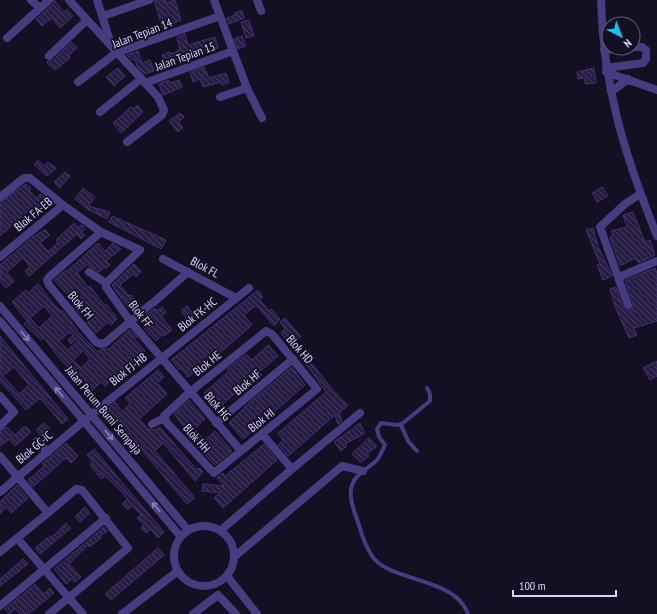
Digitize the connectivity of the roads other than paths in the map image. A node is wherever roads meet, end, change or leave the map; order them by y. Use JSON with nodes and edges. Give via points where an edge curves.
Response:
{"nodes":[{"id":1,"x":31,"y":0,"type":"edge"},
{"id":2,"x":49,"y":0,"type":"edge"},
{"id":3,"x":69,"y":0,"type":"edge"},
{"id":4,"x":97,"y":0,"type":"edge"},
{"id":5,"x":149,"y":0,"type":"edge"},
{"id":6,"x":214,"y":0,"type":"edge"},
{"id":7,"x":257,"y":0,"type":"edge"},
{"id":8,"x":601,"y":0,"type":"edge"},
{"id":9,"x":40,"y":8,"type":"junction"},
{"id":10,"x":261,"y":11,"type":"dead end"},
{"id":11,"x":103,"y":16,"type":"junction"},
{"id":12,"x":220,"y":16,"type":"junction"},
{"id":13,"x":602,"y":16,"type":"edge"},
{"id":14,"x":87,"y":20,"type":"junction"},
{"id":15,"x":7,"y":38,"type":"dead end"},
{"id":16,"x":641,"y":47,"type":"edge"},
{"id":17,"x":114,"y":51,"type":"junction"},
{"id":18,"x":233,"y":51,"type":"junction"},
{"id":19,"x":49,"y":56,"type":"dead end"},
{"id":20,"x":605,"y":56,"type":"edge"},
{"id":21,"x":606,"y":70,"type":"junction"},
{"id":22,"x":628,"y":79,"type":"junction"},
{"id":23,"x":143,"y":81,"type":"junction"},
{"id":24,"x":78,"y":82,"type":"dead end"},
{"id":25,"x":248,"y":88,"type":"junction"},
{"id":26,"x":657,"y":90,"type":"edge"},
{"id":27,"x":611,"y":92,"type":"junction"},
{"id":28,"x":220,"y":97,"type":"dead end"},
{"id":29,"x":100,"y":112,"type":"dead end"},
{"id":30,"x":262,"y":118,"type":"dead end"},
{"id":31,"x":127,"y":142,"type":"dead end"},
{"id":32,"x":640,"y":194,"type":"junction"},
{"id":33,"x":0,"y":197,"type":"edge"},
{"id":34,"x":63,"y":205,"type":"junction"},
{"id":35,"x":101,"y":232,"type":"junction"},
{"id":36,"x":657,"y":236,"type":"edge"},
{"id":37,"x":0,"y":257,"type":"edge"},
{"id":38,"x":163,"y":259,"type":"dead end"},
{"id":39,"x":657,"y":261,"type":"edge"},
{"id":40,"x":89,"y":272,"type":"dead end"},
{"id":41,"x":188,"y":272,"type":"junction"},
{"id":42,"x":619,"y":277,"type":"junction"},
{"id":43,"x":106,"y":283,"type":"junction"},
{"id":44,"x":248,"y":288,"type":"dead end"},
{"id":45,"x":236,"y":298,"type":"junction"},
{"id":46,"x":628,"y":305,"type":"dead end"},
{"id":47,"x":0,"y":306,"type":"edge"},
{"id":48,"x":0,"y":321,"type":"edge"},
{"id":49,"x":130,"y":321,"type":"junction"},
{"id":50,"x":263,"y":332,"type":"joint"},
{"id":51,"x":161,"y":358,"type":"junction"},
{"id":52,"x":293,"y":359,"type":"junction"},
{"id":53,"x":316,"y":386,"type":"joint"},
{"id":54,"x":427,"y":388,"type":"dead end"},
{"id":55,"x":190,"y":392,"type":"junction"},
{"id":56,"x":0,"y":396,"type":"edge"},
{"id":57,"x":360,"y":413,"type":"dead end"},
{"id":58,"x":92,"y":414,"type":"junction"},
{"id":59,"x":165,"y":416,"type":"junction"},
{"id":60,"x":84,"y":422,"type":"junction"},
{"id":61,"x":216,"y":423,"type":"junction"},
{"id":62,"x":152,"y":424,"type":"dead end"},
{"id":63,"x":401,"y":425,"type":"junction"},
{"id":64,"x":0,"y":426,"type":"edge"},
{"id":65,"x":262,"y":434,"type":"junction"},
{"id":66,"x":37,"y":441,"type":"dead end"},
{"id":67,"x":241,"y":451,"type":"junction"},
{"id":68,"x":418,"y":451,"type":"dead end"},
{"id":69,"x":48,"y":452,"type":"junction"},
{"id":70,"x":0,"y":456,"type":"edge"},
{"id":71,"x":292,"y":469,"type":"junction"},
{"id":72,"x":363,"y":471,"type":"junction"},
{"id":73,"x":217,"y":472,"type":"joint"},
{"id":74,"x":18,"y":477,"type":"junction"},
{"id":75,"x":0,"y":492,"type":"edge"},
{"id":76,"x":48,"y":513,"type":"junction"},
{"id":77,"x":106,"y":518,"type":"junction"},
{"id":78,"x":188,"y":530,"type":"junction"},
{"id":79,"x":220,"y":531,"type":"junction"},
{"id":80,"x":181,"y":537,"type":"junction"},
{"id":81,"x":17,"y":538,"type":"junction"},
{"id":82,"x":0,"y":552,"type":"edge"},
{"id":83,"x":234,"y":557,"type":"junction"},
{"id":84,"x":45,"y":568,"type":"junction"},
{"id":85,"x":178,"y":571,"type":"junction"},
{"id":86,"x":227,"y":576,"type":"junction"},
{"id":87,"x":69,"y":598,"type":"junction"},
{"id":88,"x":0,"y":606,"type":"edge"},
{"id":89,"x":49,"y":614,"type":"edge"},
{"id":90,"x":83,"y":614,"type":"edge"},
{"id":91,"x":122,"y":614,"type":"edge"},
{"id":92,"x":193,"y":614,"type":"edge"},
{"id":93,"x":236,"y":614,"type":"edge"},
{"id":94,"x":257,"y":614,"type":"edge"},
{"id":95,"x":468,"y":614,"type":"edge"}],
"edges":[{"from":1,"to":9,"type":"street"},
{"from":2,"to":9,"type":"street"},
{"from":3,"to":14,"type":"street"},
{"from":4,"to":11,"type":"street"},
{"from":5,"to":11,"type":"street"},
{"from":6,"to":12,"type":"street"},
{"from":7,"to":10,"type":"street"},
{"from":8,"to":13,"type":"street"},
{"from":9,"to":15,"type":"street"},
{"from":11,"to":17,"type":"street"},
{"from":12,"to":17,"type":"street","name":"Jalan Tepian 14"},
{"from":12,"to":18,"type":"street"},
{"from":14,"to":17,"type":"street"},
{"from":14,"to":19,"type":"street"},
{"from":16,"to":21,"type":"street","via":[[646,50],[646,59],[643,63]]},
{"from":17,"to":23,"type":"street"},
{"from":17,"to":24,"type":"street","name":"Jalan Tepian 14"},
{"from":18,"to":23,"type":"street","name":"Jalan Tepian 15"},
{"from":18,"to":25,"type":"street"},
{"from":20,"to":21,"type":"street"},
{"from":21,"to":22,"type":"street"},
{"from":21,"to":27,"type":"street"},
{"from":22,"to":26,"type":"street"},
{"from":22,"to":27,"type":"street"},
{"from":23,"to":29,"type":"street","name":"Jalan Tepian 15"},
{"from":23,"to":31,"type":"street","via":[[158,97],[164,110],[162,116]]},
{"from":25,"to":28,"type":"street"},
{"from":25,"to":30,"type":"street"},
{"from":27,"to":32,"type":"street","via":[[616,119]]},
{"from":32,"to":36,"type":"street"},
{"from":32,"to":42,"type":"street","via":[[600,226],[611,263]]},
{"from":33,"to":34,"type":"street","via":[[28,177]]},
{"from":34,"to":35,"type":"street"},
{"from":34,"to":37,"type":"street","name":"Blok FA-EB"},
{"from":35,"to":43,"type":"street","via":[[140,250]]},
{"from":35,"to":49,"type":"street","name":"Blok FH","via":[[48,279],[49,285],[96,342],[105,343]]},
{"from":38,"to":41,"type":"street","name":"Blok FL"},
{"from":39,"to":42,"type":"street"},
{"from":40,"to":43,"type":"street"},
{"from":41,"to":45,"type":"street","name":"Blok FL"},
{"from":41,"to":49,"type":"street"},
{"from":42,"to":46,"type":"street"},
{"from":43,"to":49,"type":"street","name":"Blok FF","via":[[106,287]]},
{"from":44,"to":45,"type":"street","name":"Blok FK-HC"},
{"from":45,"to":51,"type":"street","name":"Blok FK-HC"},
{"from":47,"to":58,"type":"street","name":"Jalan Perum Bumi Sempaja","one_way":true},
{"from":60,"to":48,"type":"street","name":"Jalan Perum Bumi Sempaja","one_way":true},
{"from":49,"to":51,"type":"street","name":"Blok FF"},
{"from":50,"to":52,"type":"street","name":"Blok HD","via":[[269,332]]},
{"from":50,"to":55,"type":"street","name":"Blok HE"},
{"from":51,"to":55,"type":"street","name":"Blok HG"},
{"from":51,"to":58,"type":"street","name":"Blok FJ-HB"},
{"from":52,"to":53,"type":"street","name":"Blok HD"},
{"from":52,"to":61,"type":"street","name":"Blok HF"},
{"from":53,"to":65,"type":"street","name":"Blok HI","via":[[317,389],[312,394]]},
{"from":54,"to":63,"type":"lane","via":[[430,401]]},
{"from":55,"to":59,"type":"street","name":"Blok HE"},
{"from":55,"to":61,"type":"street","name":"Blok HG"},
{"from":56,"to":64,"type":"street","via":[[14,412]]},
{"from":57,"to":71,"type":"street"},
{"from":58,"to":60,"type":"street","name":"Blok FJ-HB"},
{"from":58,"to":78,"type":"street","name":"Jalan Perum Bumi Sempaja","one_way":true},
{"from":59,"to":62,"type":"street","name":"Blok HE"},
{"from":59,"to":73,"type":"street","name":"Blok HH","via":[[211,472]]},
{"from":60,"to":69,"type":"street","name":"Blok GC-iC"},
{"from":80,"to":60,"type":"street","name":"Jalan Perum Bumi Sempaja","one_way":true},
{"from":61,"to":67,"type":"street","name":"Blok HG"},
{"from":63,"to":68,"type":"lane","via":[[408,441]]},
{"from":63,"to":72,"type":"lane","via":[[381,423],[377,429],[385,446],[378,460]]},
{"from":65,"to":67,"type":"street","name":"Blok HI"},
{"from":65,"to":71,"type":"street"},
{"from":66,"to":69,"type":"street"},
{"from":67,"to":73,"type":"street","name":"Blok HI"},
{"from":69,"to":74,"type":"street","name":"Blok GC-iC"},
{"from":70,"to":74,"type":"street"},
{"from":71,"to":79,"type":"street"},
{"from":72,"to":83,"type":"street","via":[[342,466]]},
{"from":72,"to":95,"type":"lane","via":[[359,473],[350,491],[360,529],[372,557],[384,566],[454,595]]},
{"from":74,"to":75,"type":"street","name":"Blok GC-iC"},
{"from":74,"to":76,"type":"street"},
{"from":76,"to":77,"type":"street","via":[[78,489],[85,493]]},
{"from":76,"to":81,"type":"street"},
{"from":77,"to":84,"type":"street"},
{"from":77,"to":87,"type":"street","via":[[128,548]]},
{"from":78,"to":79,"type":"street","via":[[204,526]]},
{"from":78,"to":80,"type":"street"},
{"from":79,"to":83,"type":"street","via":[[228,538]]},
{"from":80,"to":85,"type":"street","via":[[174,556]]},
{"from":81,"to":82,"type":"street"},
{"from":81,"to":84,"type":"street"},
{"from":83,"to":86,"type":"street"},
{"from":84,"to":87,"type":"street"},
{"from":84,"to":88,"type":"street"},
{"from":85,"to":86,"type":"street","via":[[188,582],[198,585],[208,586]]},
{"from":85,"to":91,"type":"street"},
{"from":86,"to":94,"type":"street"},
{"from":87,"to":89,"type":"street"},
{"from":87,"to":90,"type":"street"},
{"from":92,"to":93,"type":"street","via":[[218,595]]}]}
